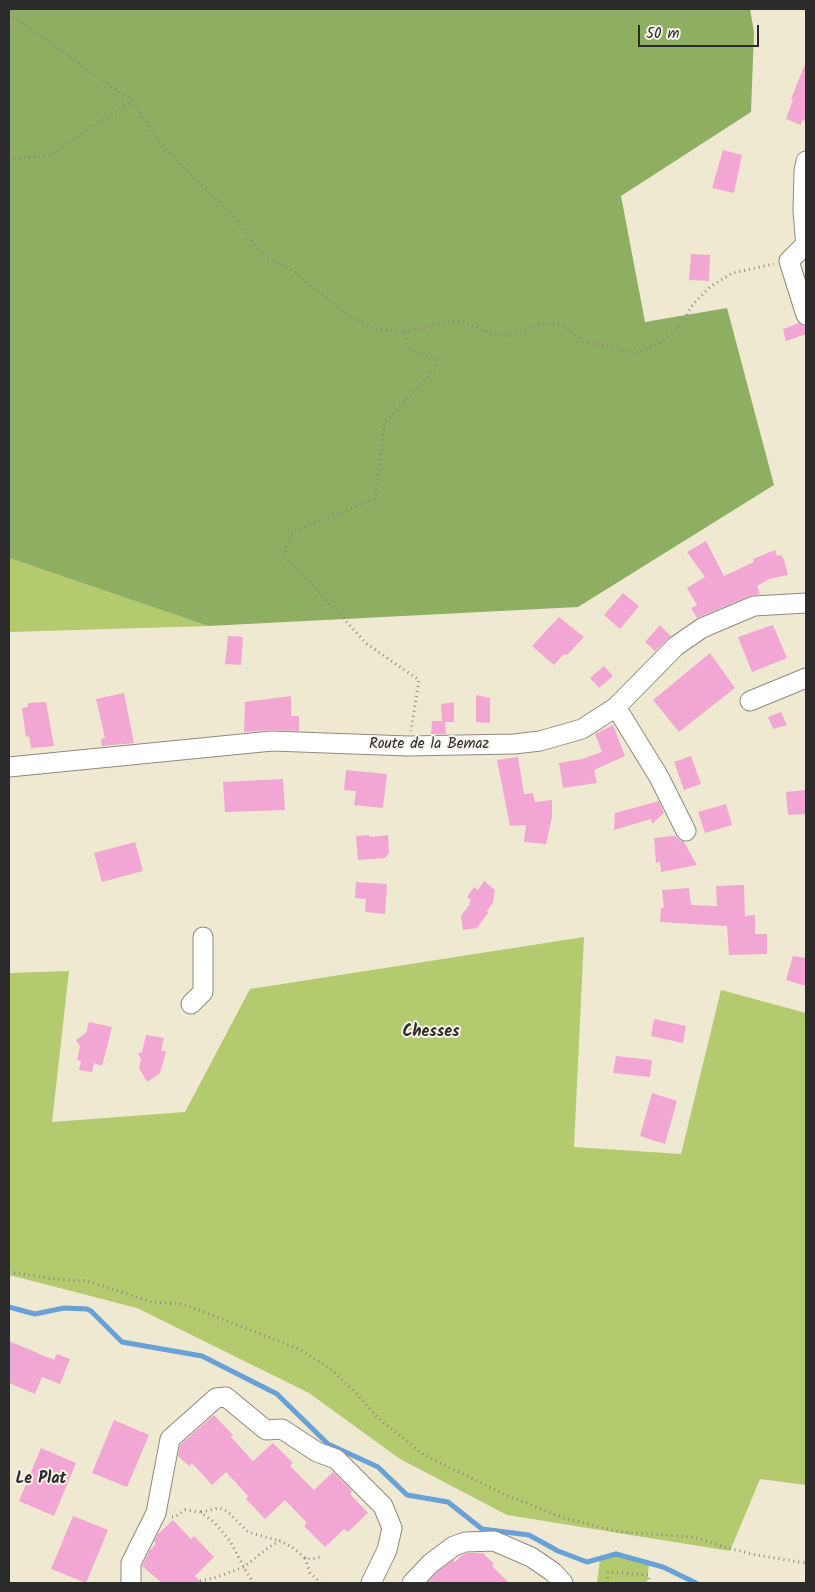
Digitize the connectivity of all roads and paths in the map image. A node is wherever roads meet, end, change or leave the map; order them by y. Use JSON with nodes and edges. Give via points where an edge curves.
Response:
{"nodes":[{"id":1,"x":9,"y":14,"type":"edge"},
{"id":2,"x":132,"y":100,"type":"junction"},
{"id":3,"x":9,"y":159,"type":"edge"},
{"id":4,"x":806,"y":161,"type":"edge"},
{"id":5,"x":806,"y":246,"type":"edge"},
{"id":6,"x":789,"y":261,"type":"junction"},
{"id":7,"x":806,"y":315,"type":"edge"},
{"id":8,"x":404,"y":332,"type":"junction"},
{"id":9,"x":806,"y":603,"type":"edge"},
{"id":10,"x":806,"y":678,"type":"edge"},
{"id":11,"x":750,"y":701,"type":"dead end"},
{"id":12,"x":616,"y":708,"type":"junction"},
{"id":13,"x":408,"y":746,"type":"junction"},
{"id":14,"x":9,"y":767,"type":"edge"},
{"id":15,"x":686,"y":831,"type":"dead end"},
{"id":16,"x":203,"y":937,"type":"dead end"},
{"id":17,"x":191,"y":1004,"type":"dead end"},
{"id":18,"x":9,"y":1272,"type":"edge"},
{"id":19,"x":200,"y":1512,"type":"junction"},
{"id":20,"x":156,"y":1513,"type":"junction"},
{"id":21,"x":280,"y":1541,"type":"junction"},
{"id":22,"x":320,"y":1557,"type":"dead end"},
{"id":23,"x":305,"y":1558,"type":"junction"},
{"id":24,"x":806,"y":1563,"type":"edge"},
{"id":25,"x":244,"y":1567,"type":"junction"},
{"id":26,"x":200,"y":1581,"type":"dead end"},
{"id":27,"x":131,"y":1583,"type":"edge"},
{"id":28,"x":254,"y":1583,"type":"edge"},
{"id":29,"x":321,"y":1583,"type":"edge"},
{"id":30,"x":371,"y":1583,"type":"edge"},
{"id":31,"x":412,"y":1583,"type":"edge"},
{"id":32,"x":563,"y":1583,"type":"edge"},
{"id":33,"x":607,"y":1583,"type":"edge"},
{"id":34,"x":648,"y":1583,"type":"edge"}],
"edges":[{"from":1,"to":2,"type":"path"},
{"from":2,"to":3,"type":"path","via":[[49,156]]},
{"from":2,"to":8,"type":"path","via":[[162,146],[229,211],[262,255],[296,273],[347,315],[374,328]]},
{"from":4,"to":5,"type":"street","via":[[803,211]]},
{"from":5,"to":6,"type":"street"},
{"from":6,"to":7,"type":"street"},
{"from":6,"to":8,"type":"path","via":[[732,273],[710,287],[693,304],[681,325],[663,342],[638,353],[585,342],[562,325],[545,323],[511,335],[494,335],[463,322]]},
{"from":8,"to":13,"type":"path","via":[[410,350],[436,358],[435,369],[385,422],[374,499],[292,532],[284,555],[367,644],[419,680]]},
{"from":9,"to":12,"type":"street","name":"Route de la Bemaz","via":[[754,606],[702,628],[676,646]]},
{"from":10,"to":11,"type":"street"},
{"from":12,"to":13,"type":"street","name":"Route de la Bemaz","via":[[582,729],[540,741]]},
{"from":12,"to":15,"type":"street","via":[[659,777]]},
{"from":13,"to":14,"type":"street","name":"Route de la Bemaz","via":[[272,741]]},
{"from":16,"to":17,"type":"street","via":[[203,992]]},
{"from":18,"to":24,"type":"path","via":[[87,1281],[152,1302],[183,1304],[300,1349],[332,1370],[378,1418],[424,1455],[506,1495],[564,1518],[622,1532],[694,1537],[756,1555]]},
{"from":19,"to":20,"type":"path","via":[[185,1510],[175,1518]]},
{"from":19,"to":21,"type":"path","via":[[219,1508],[228,1511],[248,1532]]},
{"from":19,"to":25,"type":"path","via":[[214,1522],[230,1541]]},
{"from":20,"to":27,"type":"street","via":[[131,1564]]},
{"from":20,"to":30,"type":"street","via":[[170,1439],[216,1398],[226,1397],[266,1430],[282,1429],[317,1452],[336,1460],[383,1506],[392,1528],[387,1550]]},
{"from":21,"to":23,"type":"path"},
{"from":21,"to":25,"type":"path"},
{"from":22,"to":23,"type":"path"},
{"from":23,"to":29,"type":"path","via":[[310,1573]]},
{"from":25,"to":26,"type":"path"},
{"from":25,"to":28,"type":"path"},
{"from":31,"to":32,"type":"street","via":[[454,1546],[465,1542],[494,1541],[531,1557]]},
{"from":33,"to":34,"type":"path","via":[[608,1572],[649,1575]]}]}
